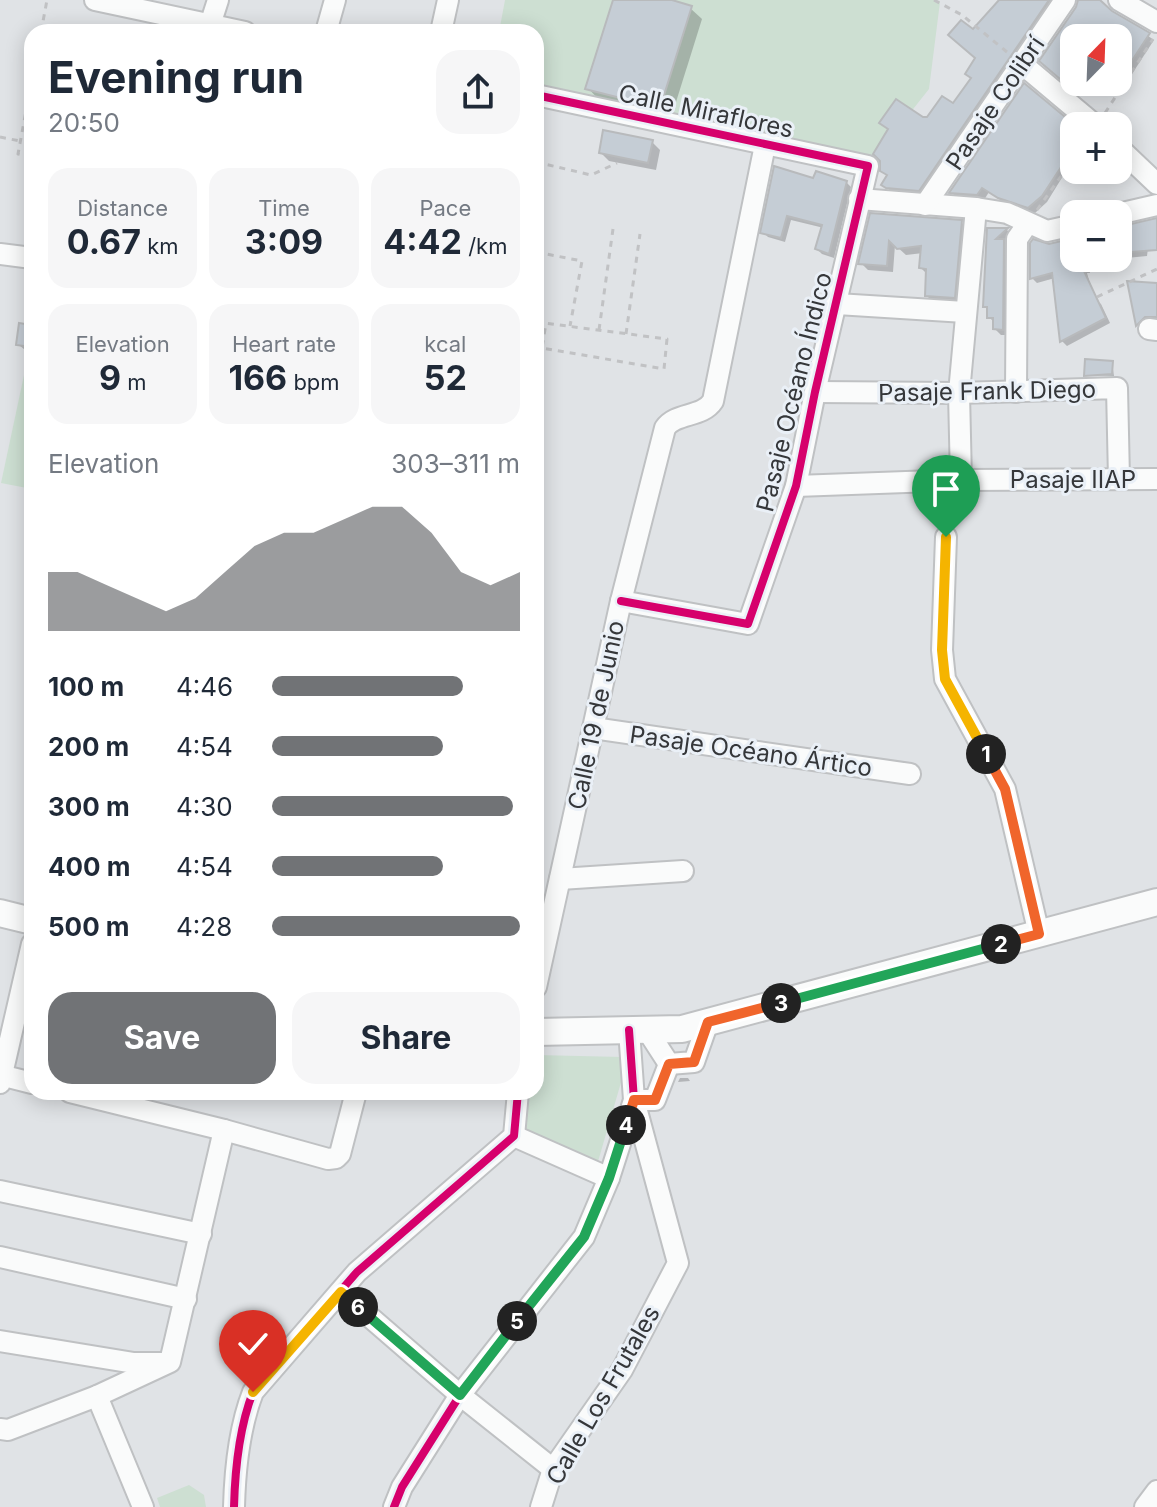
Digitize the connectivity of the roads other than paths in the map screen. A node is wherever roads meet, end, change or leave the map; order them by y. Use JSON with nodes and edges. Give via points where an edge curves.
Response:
{"nodes":[{"id":1,"x":100,"y":0,"type":"edge"},
{"id":2,"x":218,"y":0,"type":"edge"},
{"id":3,"x":335,"y":0,"type":"edge"},
{"id":4,"x":448,"y":0,"type":"edge"},
{"id":5,"x":1065,"y":0,"type":"edge"},
{"id":6,"x":1131,"y":3,"type":"edge"},
{"id":7,"x":1157,"y":22,"type":"edge"},
{"id":8,"x":206,"y":24,"type":"edge"},
{"id":9,"x":210,"y":24,"type":"edge"},
{"id":10,"x":328,"y":24,"type":"edge"},
{"id":11,"x":443,"y":24,"type":"edge"},
{"id":12,"x":1022,"y":64,"type":"junction"},
{"id":13,"x":544,"y":97,"type":"edge"},
{"id":14,"x":1079,"y":112,"type":"edge"},
{"id":15,"x":765,"y":145,"type":"junction"},
{"id":16,"x":1132,"y":160,"type":"edge"},
{"id":17,"x":868,"y":166,"type":"joint"},
{"id":18,"x":1157,"y":184,"type":"edge"},
{"id":19,"x":859,"y":199,"type":"junction"},
{"id":20,"x":925,"y":205,"type":"junction"},
{"id":21,"x":1157,"y":205,"type":"edge"},
{"id":22,"x":976,"y":208,"type":"junction"},
{"id":23,"x":1132,"y":211,"type":"edge"},
{"id":24,"x":1028,"y":223,"type":"junction"},
{"id":25,"x":1060,"y":228,"type":"edge"},
{"id":26,"x":0,"y":254,"type":"edge"},
{"id":27,"x":24,"y":257,"type":"edge"},
{"id":28,"x":837,"y":304,"type":"junction"},
{"id":29,"x":965,"y":312,"type":"junction"},
{"id":30,"x":815,"y":392,"type":"junction"},
{"id":31,"x":1016,"y":392,"type":"junction"},
{"id":32,"x":959,"y":393,"type":"junction"},
{"id":33,"x":1119,"y":479,"type":"junction"},
{"id":34,"x":1157,"y":479,"type":"edge"},
{"id":35,"x":961,"y":480,"type":"junction"},
{"id":36,"x":796,"y":486,"type":"junction"},
{"id":37,"x":946,"y":537,"type":"dead end"},
{"id":38,"x":621,"y":601,"type":"junction"},
{"id":39,"x":593,"y":728,"type":"junction"},
{"id":40,"x":910,"y":774,"type":"dead end"},
{"id":41,"x":683,"y":871,"type":"dead end"},
{"id":42,"x":560,"y":879,"type":"junction"},
{"id":43,"x":1157,"y":902,"type":"edge"},
{"id":44,"x":0,"y":913,"type":"edge"},
{"id":45,"x":24,"y":919,"type":"edge"},
{"id":46,"x":1039,"y":934,"type":"junction"},
{"id":47,"x":544,"y":951,"type":"edge"},
{"id":48,"x":24,"y":979,"type":"edge"},
{"id":49,"x":708,"y":1022,"type":"junction"},
{"id":50,"x":638,"y":1030,"type":"junction"},
{"id":51,"x":544,"y":1032,"type":"edge"},
{"id":52,"x":669,"y":1064,"type":"junction"},
{"id":53,"x":1,"y":1078,"type":"edge"},
{"id":54,"x":24,"y":1082,"type":"edge"},
{"id":55,"x":102,"y":1100,"type":"edge"},
{"id":56,"x":354,"y":1100,"type":"edge"},
{"id":57,"x":517,"y":1100,"type":"edge"},
{"id":58,"x":634,"y":1100,"type":"junction"},
{"id":59,"x":224,"y":1130,"type":"junction"},
{"id":60,"x":514,"y":1136,"type":"junction"},
{"id":61,"x":609,"y":1178,"type":"junction"},
{"id":62,"x":0,"y":1191,"type":"edge"},
{"id":63,"x":201,"y":1234,"type":"junction"},
{"id":64,"x":0,"y":1257,"type":"edge"},
{"id":65,"x":341,"y":1292,"type":"junction"},
{"id":66,"x":186,"y":1299,"type":"junction"},
{"id":67,"x":0,"y":1341,"type":"edge"},
{"id":68,"x":170,"y":1362,"type":"junction"},
{"id":69,"x":460,"y":1395,"type":"junction"},
{"id":70,"x":97,"y":1396,"type":"junction"},
{"id":71,"x":0,"y":1429,"type":"edge"},
{"id":72,"x":553,"y":1469,"type":"junction"},
{"id":73,"x":1157,"y":1491,"type":"edge"},
{"id":74,"x":143,"y":1507,"type":"edge"},
{"id":75,"x":234,"y":1507,"type":"edge"},
{"id":76,"x":394,"y":1507,"type":"edge"},
{"id":77,"x":541,"y":1507,"type":"edge"},
{"id":78,"x":1145,"y":1507,"type":"edge"}],
"edges":[{"from":1,"to":8,"type":"street"},
{"from":2,"to":9,"type":"street"},
{"from":3,"to":10,"type":"street"},
{"from":4,"to":11,"type":"street"},
{"from":5,"to":12,"type":"street","name":"Pasaje Colibrí"},
{"from":6,"to":7,"type":"street"},
{"from":12,"to":14,"type":"street"},
{"from":12,"to":20,"type":"street","name":"Pasaje Colibrí"},
{"from":13,"to":15,"type":"street","name":"Calle Miraflores"},
{"from":15,"to":17,"type":"street","name":"Calle Miraflores"},
{"from":15,"to":38,"type":"street","name":"Calle 19 de Junio","via":[[713,401],[707,409],[670,421],[665,428]]},
{"from":16,"to":18,"type":"street"},
{"from":17,"to":19,"type":"street","name":"Pasaje Océano Índico"},
{"from":19,"to":20,"type":"street"},
{"from":19,"to":28,"type":"street","name":"Pasaje Océano Índico"},
{"from":20,"to":22,"type":"street"},
{"from":21,"to":23,"type":"street"},
{"from":22,"to":24,"type":"street"},
{"from":22,"to":29,"type":"street"},
{"from":24,"to":25,"type":"street","via":[[1047,231]]},
{"from":24,"to":31,"type":"street","via":[[1017,239]]},
{"from":26,"to":27,"type":"street"},
{"from":28,"to":29,"type":"street"},
{"from":28,"to":30,"type":"street","name":"Pasaje Océano Índico"},
{"from":29,"to":32,"type":"street"},
{"from":30,"to":32,"type":"street","name":"Pasaje Frank Diego"},
{"from":30,"to":36,"type":"street","name":"Pasaje Océano Índico"},
{"from":31,"to":32,"type":"street","name":"Pasaje Frank Diego"},
{"from":31,"to":33,"type":"street","name":"Pasaje Frank Diego","via":[[1117,388]]},
{"from":32,"to":35,"type":"street"},
{"from":33,"to":34,"type":"street","name":"Pasaje IIAP"},
{"from":33,"to":35,"type":"street","name":"Pasaje IIAP"},
{"from":35,"to":36,"type":"street","name":"Pasaje IIAP"},
{"from":36,"to":38,"type":"street","name":"Pasaje Océano Índico","via":[[748,624]]},
{"from":37,"to":46,"type":"street","via":[[945,679],[1005,789]]},
{"from":38,"to":39,"type":"street","name":"Calle 19 de Junio"},
{"from":39,"to":40,"type":"street","name":"Pasaje Océano Ártico"},
{"from":39,"to":42,"type":"street","name":"Calle 19 de Junio"},
{"from":41,"to":42,"type":"street"},
{"from":42,"to":47,"type":"street","name":"Calle 19 de Junio"},
{"from":43,"to":46,"type":"main road"},
{"from":44,"to":45,"type":"main road"},
{"from":46,"to":49,"type":"main road"},
{"from":48,"to":53,"type":"street"},
{"from":49,"to":50,"type":"main road","via":[[682,1029]]},
{"from":49,"to":52,"type":"street","via":[[694,1062]]},
{"from":50,"to":51,"type":"main road"},
{"from":50,"to":52,"type":"street"},
{"from":50,"to":58,"type":"street"},
{"from":52,"to":58,"type":"street","via":[[655,1100]]},
{"from":53,"to":54,"type":"street"},
{"from":55,"to":59,"type":"street"},
{"from":56,"to":59,"type":"street","via":[[336,1158]]},
{"from":57,"to":60,"type":"street"},
{"from":58,"to":61,"type":"street"},
{"from":58,"to":72,"type":"street","name":"Calle Los Frutales","via":[[678,1263],[622,1370]]},
{"from":59,"to":63,"type":"street"},
{"from":60,"to":61,"type":"street"},
{"from":60,"to":65,"type":"street","via":[[357,1272]]},
{"from":61,"to":69,"type":"street","via":[[584,1237]]},
{"from":62,"to":63,"type":"street"},
{"from":63,"to":66,"type":"street"},
{"from":64,"to":66,"type":"street"},
{"from":65,"to":69,"type":"street"},
{"from":65,"to":75,"type":"street","via":[[253,1392]]},
{"from":66,"to":68,"type":"street"},
{"from":67,"to":68,"type":"street","via":[[134,1363]]},
{"from":68,"to":70,"type":"street"},
{"from":69,"to":72,"type":"street"},
{"from":69,"to":76,"type":"street"},
{"from":70,"to":71,"type":"street"},
{"from":70,"to":74,"type":"street"},
{"from":72,"to":77,"type":"street","name":"Calle Los Frutales"},
{"from":73,"to":78,"type":"street"}]}
